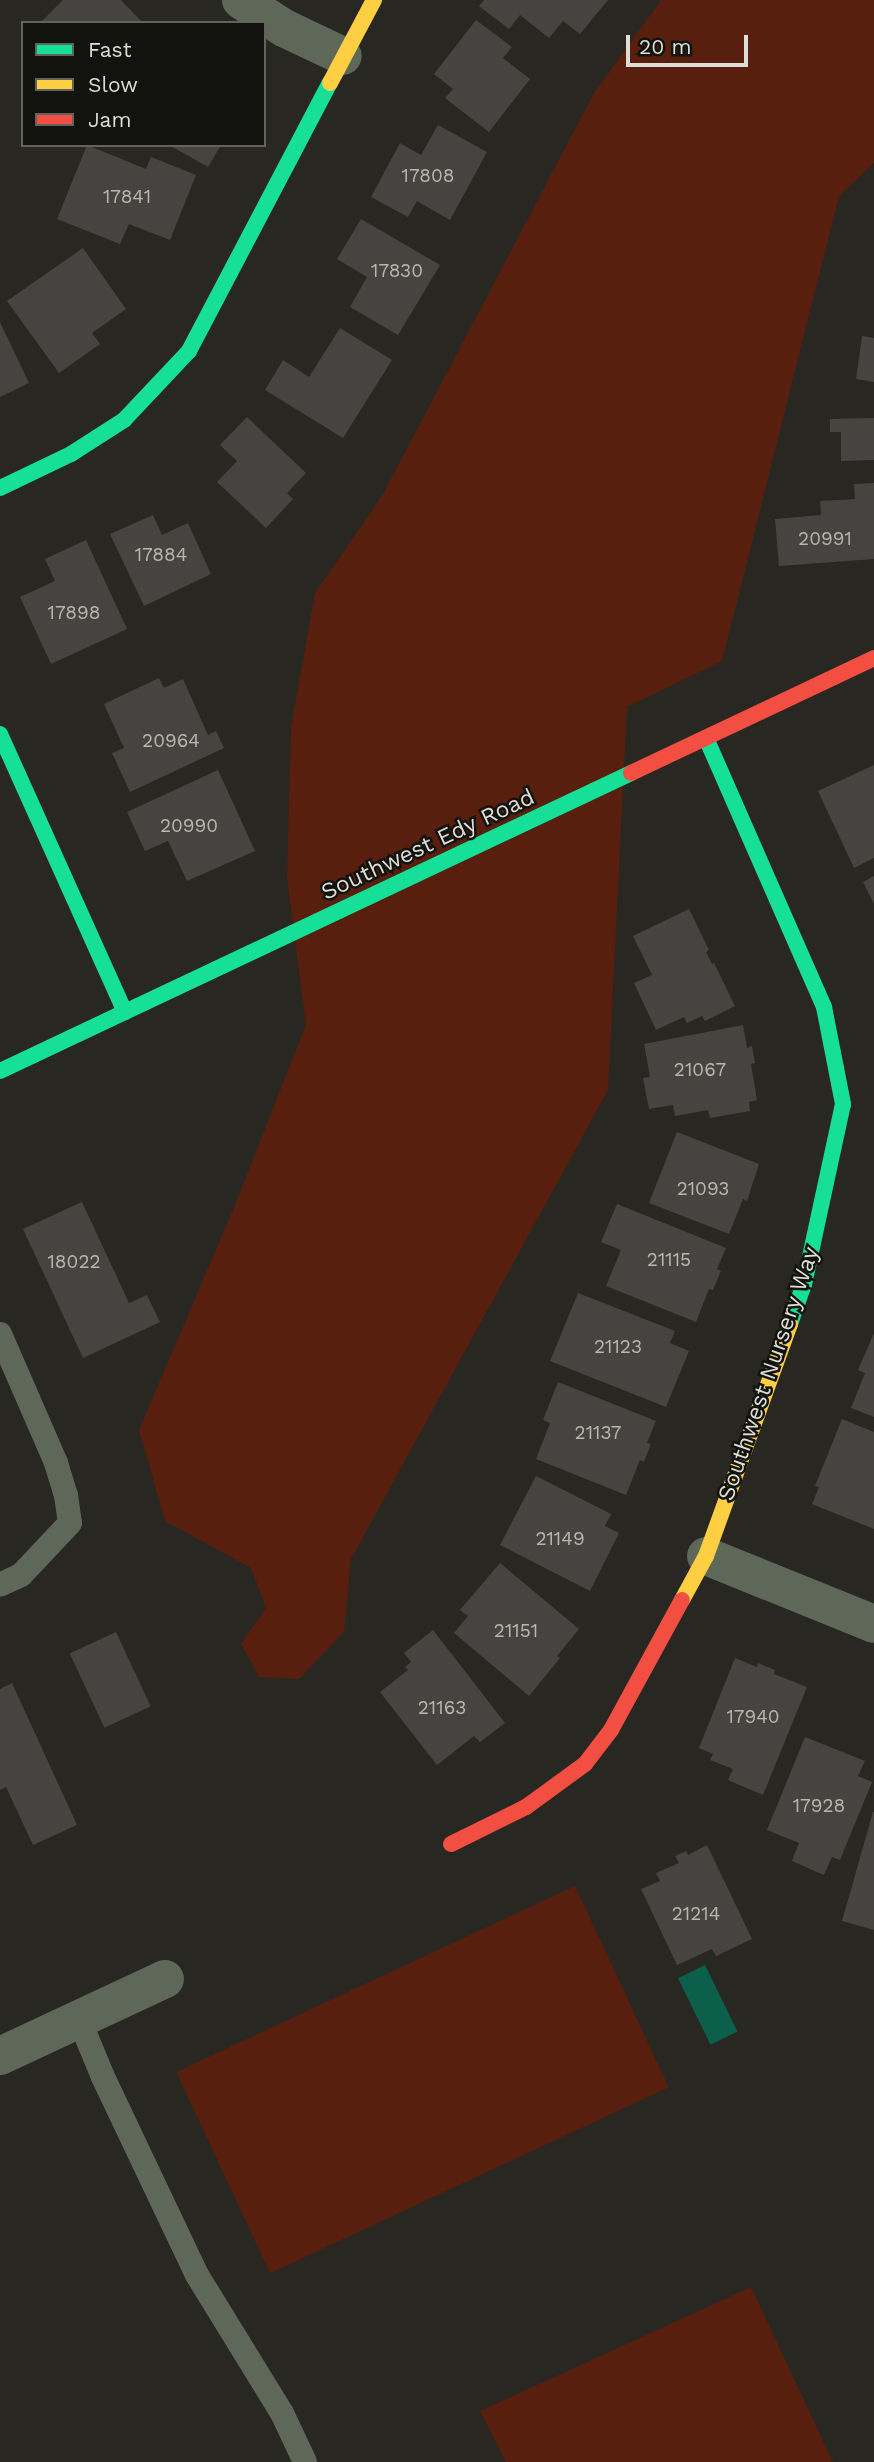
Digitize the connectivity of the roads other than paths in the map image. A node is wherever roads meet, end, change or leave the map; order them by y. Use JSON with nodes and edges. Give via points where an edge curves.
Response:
{"nodes":[{"id":1,"x":241,"y":0,"type":"edge"},
{"id":2,"x":374,"y":0,"type":"edge"},
{"id":3,"x":343,"y":57,"type":"junction"},
{"id":4,"x":0,"y":488,"type":"edge"},
{"id":5,"x":874,"y":658,"type":"edge"},
{"id":6,"x":0,"y":734,"type":"edge"},
{"id":7,"x":706,"y":738,"type":"junction"},
{"id":8,"x":125,"y":1012,"type":"junction"},
{"id":9,"x":0,"y":1071,"type":"edge"},
{"id":10,"x":0,"y":1334,"type":"edge"},
{"id":11,"x":706,"y":1556,"type":"junction"},
{"id":12,"x":0,"y":1585,"type":"edge"},
{"id":13,"x":874,"y":1624,"type":"edge"},
{"id":14,"x":451,"y":1844,"type":"dead end"},
{"id":15,"x":165,"y":1979,"type":"dead end"},
{"id":16,"x":79,"y":2019,"type":"junction"},
{"id":17,"x":0,"y":2056,"type":"edge"},
{"id":18,"x":305,"y":2462,"type":"edge"}],
"edges":[{"from":1,"to":3,"type":"street"},
{"from":2,"to":3,"type":"street"},
{"from":3,"to":4,"type":"street","via":[[189,351],[124,420],[71,454]]},
{"from":5,"to":7,"type":"street","name":"Southwest Edy Road"},
{"from":6,"to":8,"type":"street"},
{"from":7,"to":8,"type":"street","name":"Southwest Edy Road"},
{"from":7,"to":11,"type":"street","name":"Southwest Nursery Way","via":[[824,1007],[844,1104],[804,1284]]},
{"from":8,"to":9,"type":"street","name":"Southwest Edy Road"},
{"from":10,"to":12,"type":"lane","via":[[56,1463],[70,1524],[21,1575]]},
{"from":11,"to":13,"type":"street"},
{"from":11,"to":14,"type":"street","name":"Southwest Nursery Way","via":[[611,1730],[584,1764],[526,1807]]},
{"from":15,"to":16,"type":"street"},
{"from":16,"to":17,"type":"street"},
{"from":16,"to":18,"type":"lane","via":[[197,2275],[282,2413]]}]}
